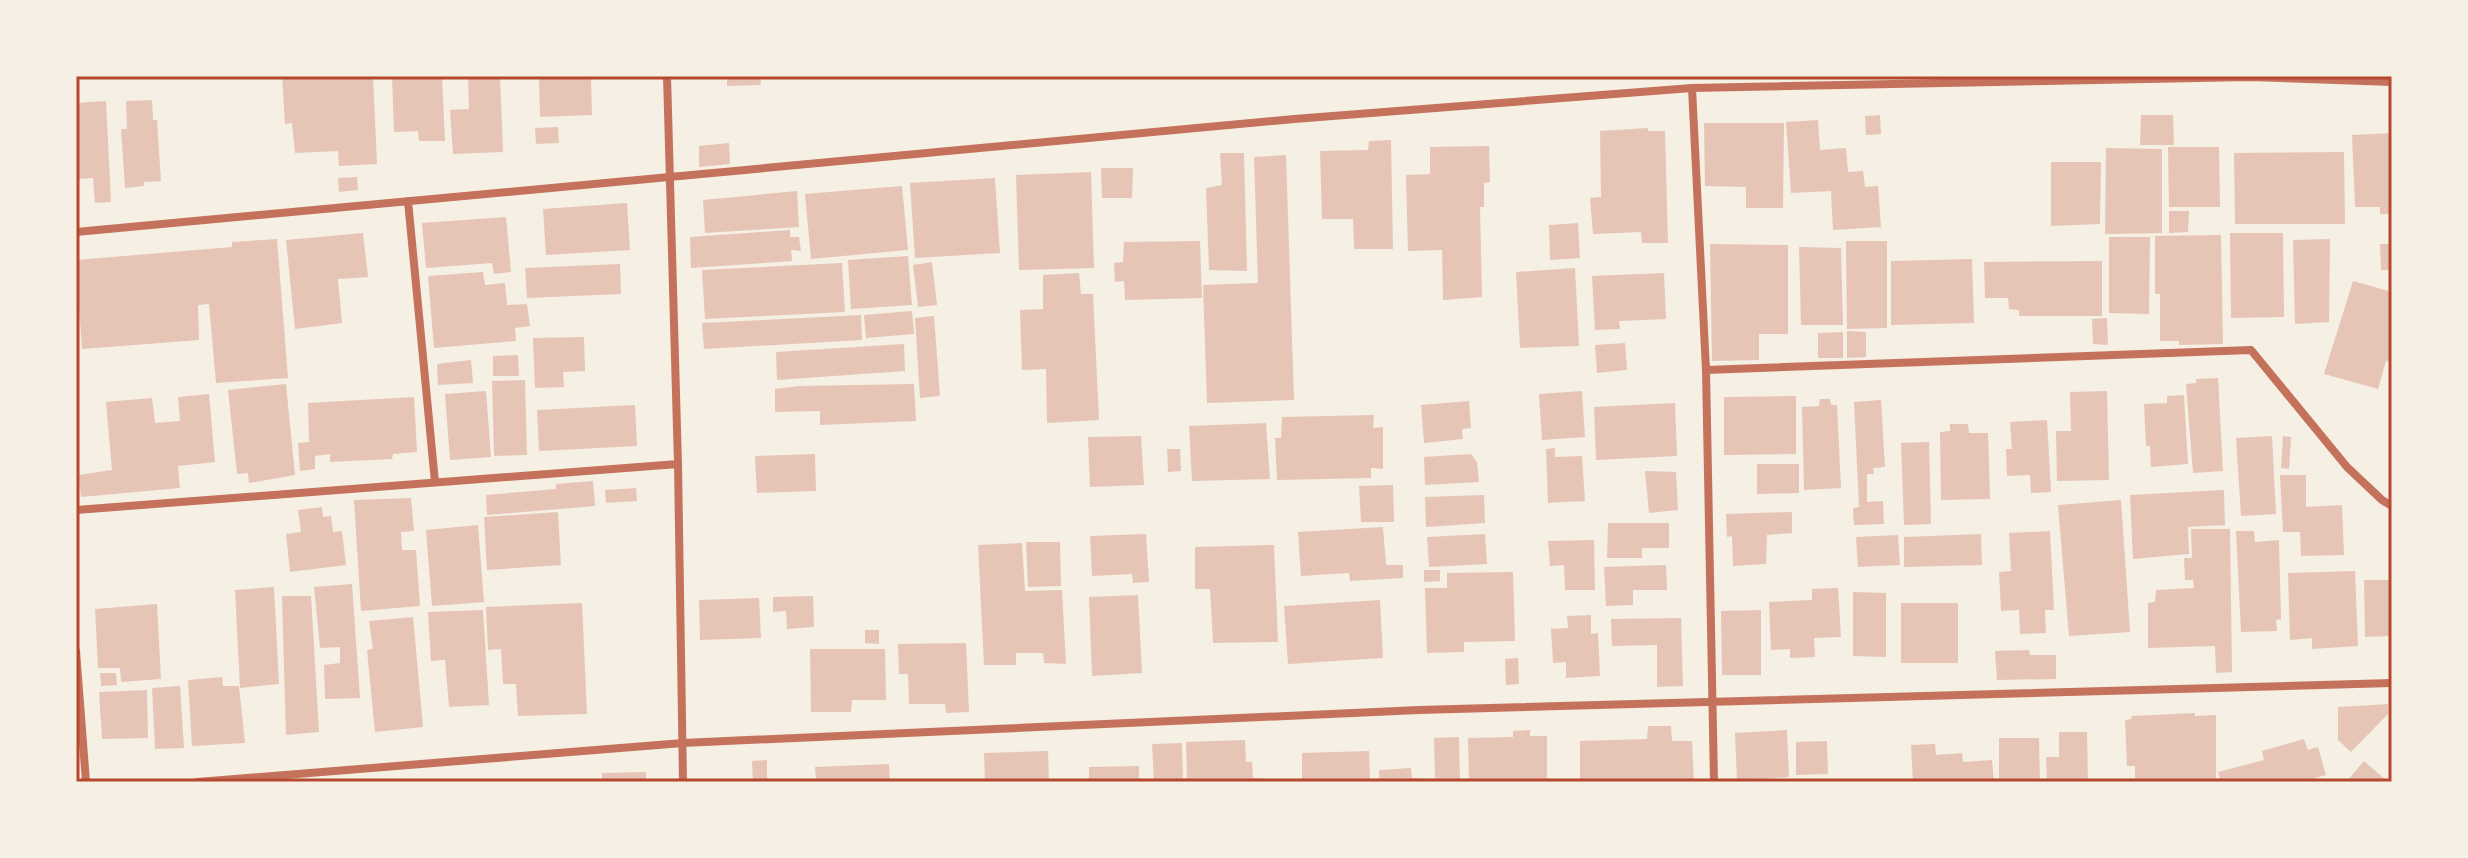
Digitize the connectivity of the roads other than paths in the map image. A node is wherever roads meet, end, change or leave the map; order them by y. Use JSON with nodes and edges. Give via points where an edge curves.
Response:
{"nodes":[{"id":1,"x":667,"y":76,"type":"edge"},
{"id":2,"x":2392,"y":82,"type":"edge"},
{"id":3,"x":1692,"y":88,"type":"junction"},
{"id":4,"x":671,"y":177,"type":"junction"},
{"id":5,"x":408,"y":201,"type":"junction"},
{"id":6,"x":76,"y":232,"type":"edge"},
{"id":7,"x":1706,"y":370,"type":"junction"},
{"id":8,"x":678,"y":464,"type":"junction"},
{"id":9,"x":435,"y":482,"type":"junction"},
{"id":10,"x":2392,"y":506,"type":"edge"},
{"id":11,"x":76,"y":510,"type":"edge"},
{"id":12,"x":76,"y":651,"type":"edge"},
{"id":13,"x":2392,"y":683,"type":"edge"},
{"id":14,"x":1711,"y":702,"type":"junction"},
{"id":15,"x":683,"y":743,"type":"junction"},
{"id":16,"x":86,"y":782,"type":"edge"},
{"id":17,"x":197,"y":782,"type":"edge"},
{"id":18,"x":683,"y":782,"type":"edge"},
{"id":19,"x":1714,"y":782,"type":"edge"}],
"edges":[{"from":1,"to":4,"type":"street"},
{"from":2,"to":3,"type":"street","via":[[2250,77]]},
{"from":3,"to":4,"type":"street"},
{"from":3,"to":7,"type":"street"},
{"from":4,"to":5,"type":"street"},
{"from":4,"to":8,"type":"street"},
{"from":5,"to":6,"type":"street"},
{"from":5,"to":9,"type":"street"},
{"from":7,"to":10,"type":"street","via":[[2251,350],[2347,467]]},
{"from":7,"to":14,"type":"street"},
{"from":8,"to":9,"type":"street"},
{"from":8,"to":15,"type":"street"},
{"from":9,"to":11,"type":"street"},
{"from":12,"to":16,"type":"street"},
{"from":13,"to":14,"type":"street"},
{"from":14,"to":15,"type":"street"},
{"from":14,"to":19,"type":"street"},
{"from":15,"to":17,"type":"street"},
{"from":15,"to":18,"type":"street"}]}
